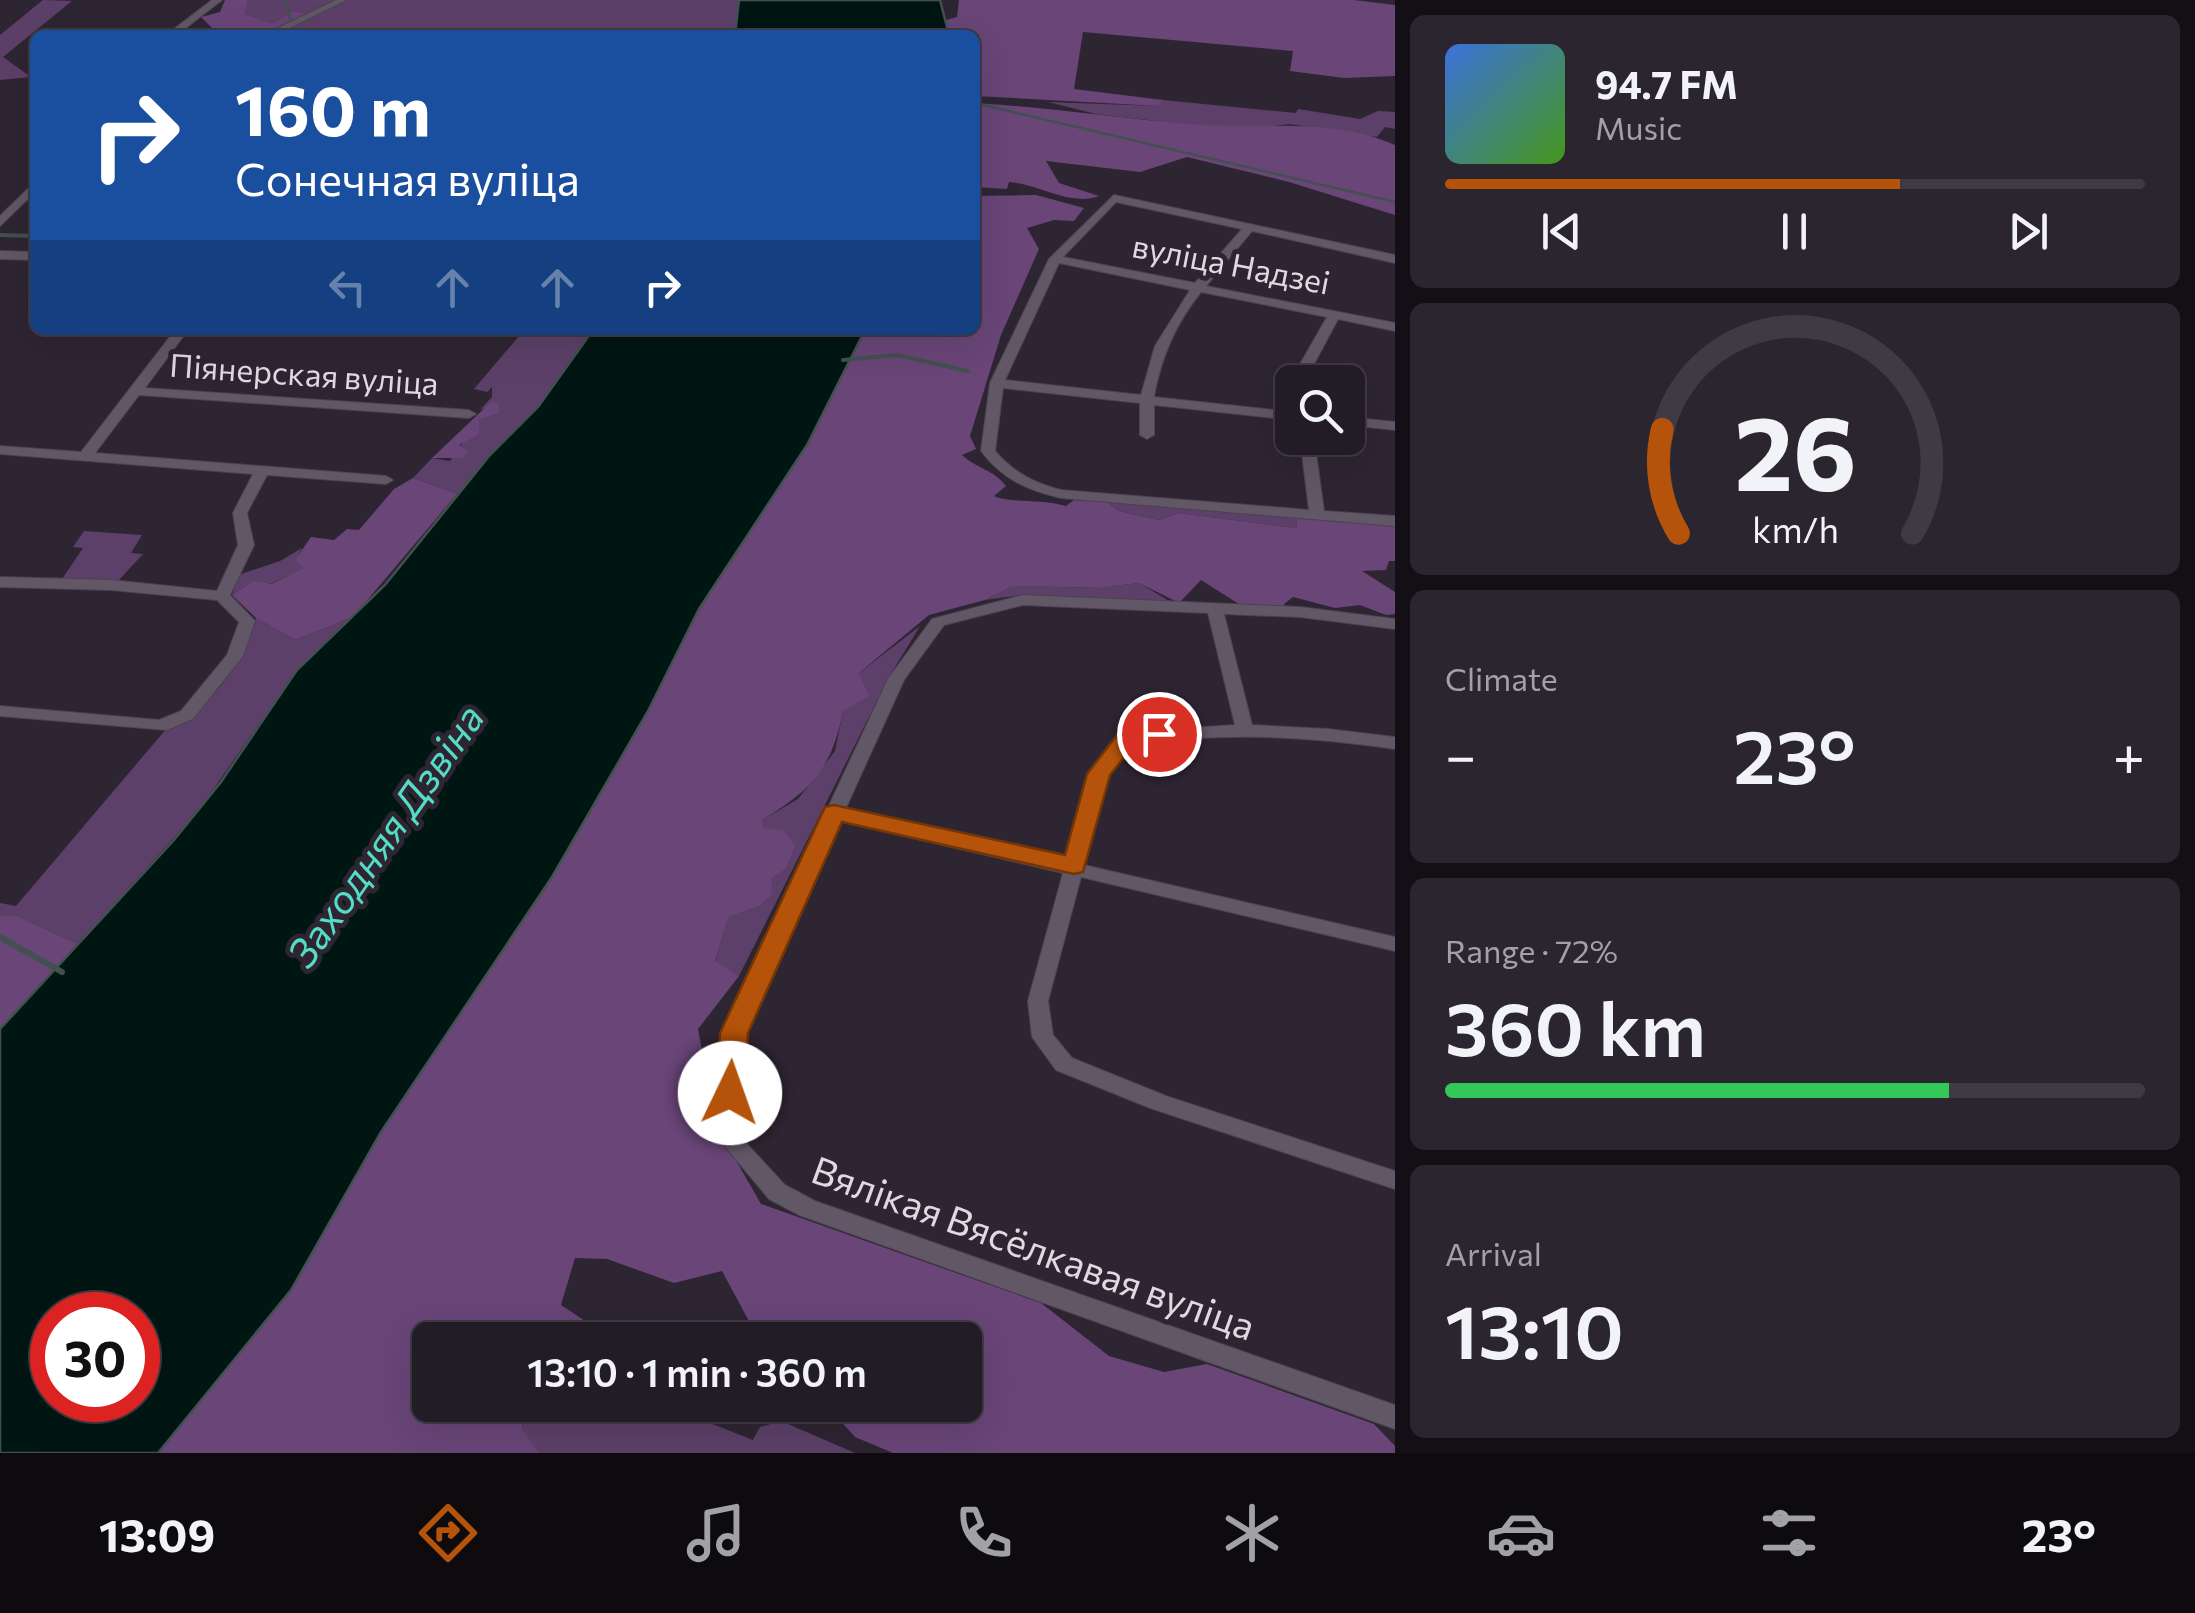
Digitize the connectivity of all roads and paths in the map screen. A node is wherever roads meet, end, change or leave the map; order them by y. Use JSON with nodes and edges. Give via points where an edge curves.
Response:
{"nodes":[{"id":1,"x":218,"y":0,"type":"edge"},
{"id":2,"x":343,"y":0,"type":"edge"},
{"id":3,"x":178,"y":30,"type":"edge"},
{"id":4,"x":279,"y":30,"type":"edge"},
{"id":5,"x":30,"y":191,"type":"edge"},
{"id":6,"x":0,"y":223,"type":"edge"},
{"id":7,"x":1249,"y":228,"type":"junction"},
{"id":8,"x":0,"y":255,"type":"edge"},
{"id":9,"x":30,"y":256,"type":"edge"},
{"id":10,"x":1395,"y":259,"type":"edge"},
{"id":11,"x":1056,"y":260,"type":"junction"},
{"id":12,"x":1200,"y":285,"type":"junction"},
{"id":13,"x":1335,"y":314,"type":"junction"},
{"id":14,"x":1395,"y":327,"type":"edge"},
{"id":15,"x":178,"y":335,"type":"edge"},
{"id":16,"x":1307,"y":365,"type":"edge"},
{"id":17,"x":997,"y":384,"type":"junction"},
{"id":18,"x":135,"y":391,"type":"junction"},
{"id":19,"x":1144,"y":400,"type":"junction"},
{"id":20,"x":469,"y":414,"type":"dead end"},
{"id":21,"x":1275,"y":414,"type":"edge"},
{"id":22,"x":1365,"y":423,"type":"edge"},
{"id":23,"x":1395,"y":426,"type":"edge"},
{"id":24,"x":1147,"y":435,"type":"dead end"},
{"id":25,"x":0,"y":450,"type":"edge"},
{"id":26,"x":1309,"y":455,"type":"edge"},
{"id":27,"x":85,"y":456,"type":"junction"},
{"id":28,"x":262,"y":471,"type":"junction"},
{"id":29,"x":386,"y":480,"type":"dead end"},
{"id":30,"x":1316,"y":515,"type":"junction"},
{"id":31,"x":1395,"y":521,"type":"edge"},
{"id":32,"x":0,"y":582,"type":"edge"},
{"id":33,"x":222,"y":596,"type":"junction"},
{"id":34,"x":1215,"y":608,"type":"junction"},
{"id":35,"x":1395,"y":624,"type":"edge"},
{"id":36,"x":0,"y":711,"type":"edge"},
{"id":37,"x":1245,"y":730,"type":"junction"},
{"id":38,"x":1395,"y":743,"type":"edge"},
{"id":39,"x":834,"y":812,"type":"junction"},
{"id":40,"x":1074,"y":866,"type":"junction"},
{"id":41,"x":1395,"y":944,"type":"edge"},
{"id":42,"x":1395,"y":1180,"type":"edge"},
{"id":43,"x":1395,"y":1417,"type":"edge"}],
"edges":[{"from":1,"to":3,"type":"street"},
{"from":2,"to":4,"type":"street"},
{"from":5,"to":6,"type":"street"},
{"from":7,"to":10,"type":"street"},
{"from":7,"to":11,"type":"street","via":[[1114,198]]},
{"from":7,"to":12,"type":"street"},
{"from":8,"to":9,"type":"street"},
{"from":11,"to":12,"type":"street","name":"вуліца Надзеі"},
{"from":11,"to":17,"type":"street"},
{"from":12,"to":13,"type":"street","name":"вуліца Надзеі"},
{"from":12,"to":19,"type":"street","via":[[1162,337]]},
{"from":13,"to":14,"type":"street","name":"вуліца Надзеі"},
{"from":13,"to":16,"type":"street"},
{"from":15,"to":18,"type":"street"},
{"from":17,"to":19,"type":"street"},
{"from":17,"to":30,"type":"street","via":[[988,451],[1006,474],[1035,489]]},
{"from":18,"to":20,"type":"street","name":"Піянерская вуліца"},
{"from":18,"to":27,"type":"street"},
{"from":19,"to":21,"type":"street"},
{"from":19,"to":24,"type":"street"},
{"from":22,"to":23,"type":"street"},
{"from":25,"to":27,"type":"street"},
{"from":26,"to":30,"type":"street"},
{"from":27,"to":28,"type":"street"},
{"from":28,"to":29,"type":"street"},
{"from":28,"to":33,"type":"street","via":[[240,513],[246,545]]},
{"from":30,"to":31,"type":"street"},
{"from":32,"to":33,"type":"street"},
{"from":33,"to":36,"type":"street","via":[[246,621],[234,656],[187,715],[161,726]]},
{"from":34,"to":35,"type":"street","name":"Вялікая Вясёлкавая вуліца"},
{"from":34,"to":37,"type":"street"},
{"from":34,"to":39,"type":"street","name":"Вялікая Вясёлкавая вуліца","via":[[1023,600],[938,622],[896,679]]},
{"from":37,"to":38,"type":"street"},
{"from":37,"to":40,"type":"street","via":[[1125,740],[1099,774]]},
{"from":39,"to":40,"type":"street"},
{"from":39,"to":43,"type":"street","name":"Вялікая Вясёлкавая вуліца","via":[[734,1033],[729,1122],[754,1172],[807,1208]]},
{"from":40,"to":41,"type":"street"},
{"from":40,"to":42,"type":"street","via":[[1038,1002],[1043,1038],[1064,1064]]}]}
